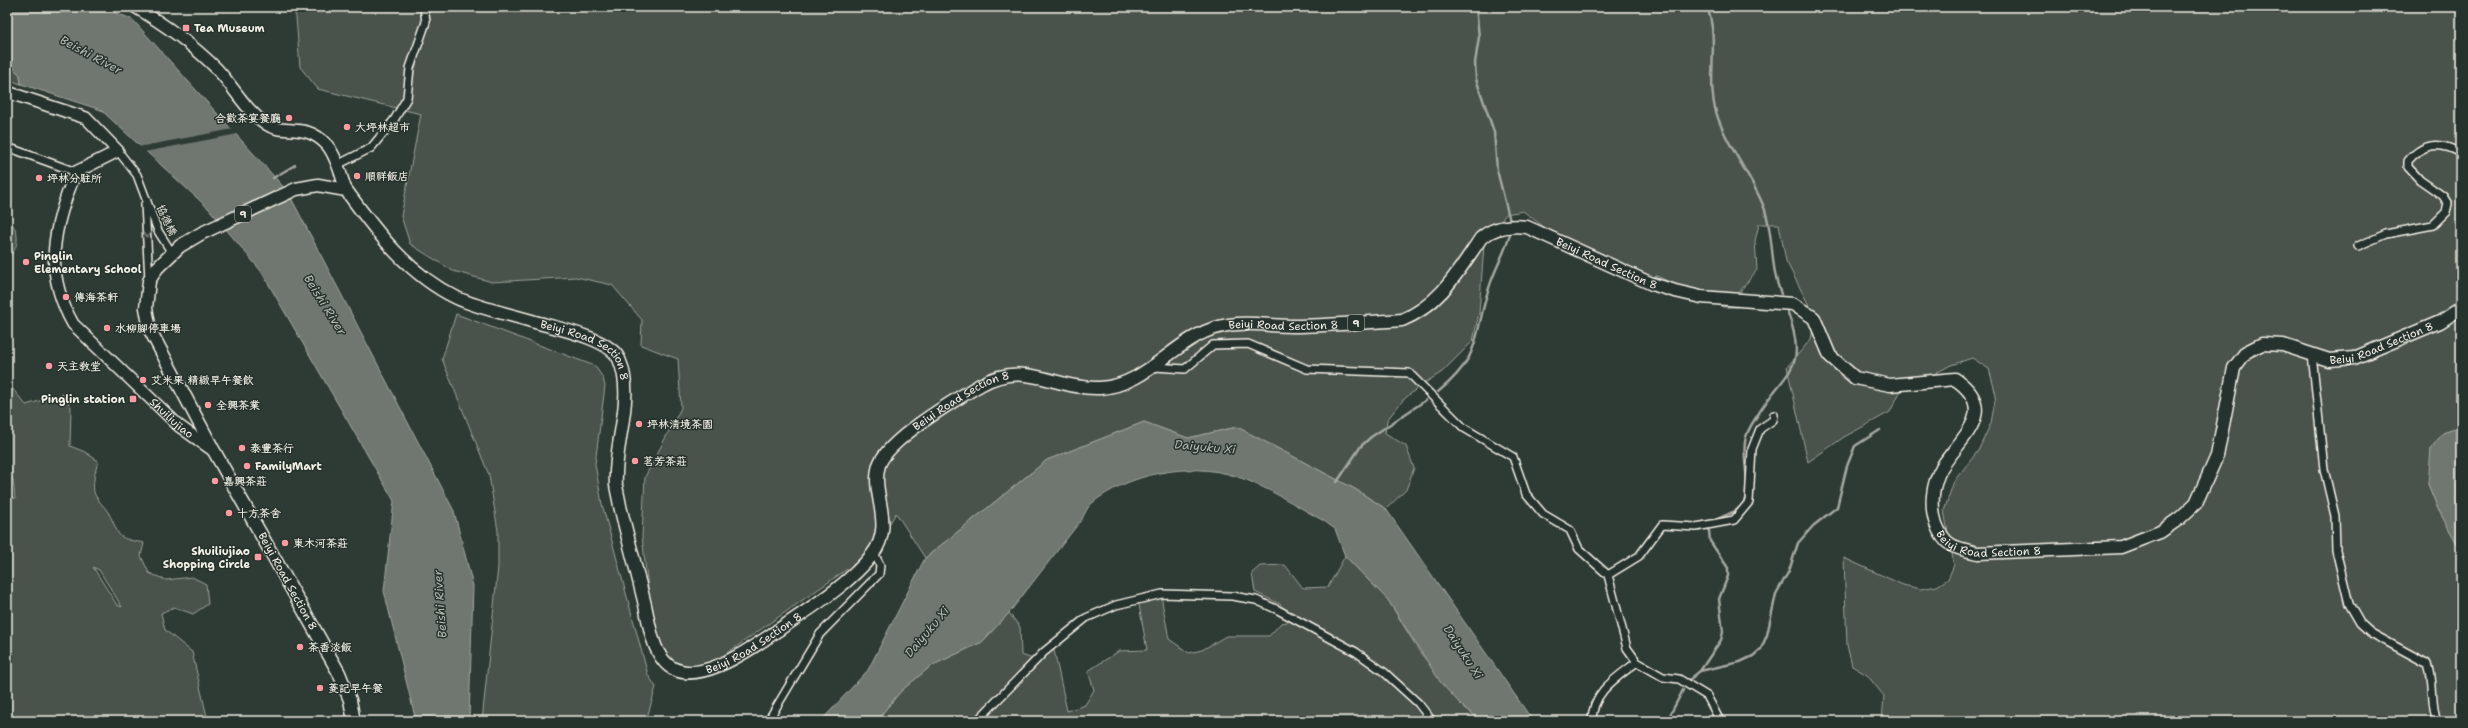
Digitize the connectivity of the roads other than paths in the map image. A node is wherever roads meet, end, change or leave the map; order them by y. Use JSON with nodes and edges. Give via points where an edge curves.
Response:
{"nodes":[{"id":1,"x":134,"y":7,"type":"edge"},
{"id":2,"x":424,"y":7,"type":"edge"},
{"id":3,"x":7,"y":92,"type":"edge"},
{"id":4,"x":7,"y":147,"type":"edge"},
{"id":5,"x":118,"y":151,"type":"junction"},
{"id":6,"x":2461,"y":153,"type":"edge"},
{"id":7,"x":337,"y":165,"type":"junction"},
{"id":8,"x":76,"y":172,"type":"junction"},
{"id":9,"x":346,"y":190,"type":"junction"},
{"id":10,"x":145,"y":196,"type":"junction"},
{"id":11,"x":2358,"y":246,"type":"dead end"},
{"id":12,"x":172,"y":253,"type":"junction"},
{"id":13,"x":149,"y":281,"type":"junction"},
{"id":14,"x":2461,"y":308,"type":"edge"},
{"id":15,"x":2312,"y":354,"type":"junction"},
{"id":16,"x":1155,"y":367,"type":"junction"},
{"id":17,"x":1774,"y":415,"type":"dead end"},
{"id":18,"x":214,"y":451,"type":"junction"},
{"id":19,"x":874,"y":553,"type":"junction"},
{"id":20,"x":1608,"y":575,"type":"junction"},
{"id":21,"x":1636,"y":662,"type":"junction"},
{"id":22,"x":354,"y":721,"type":"edge"},
{"id":23,"x":768,"y":721,"type":"edge"},
{"id":24,"x":977,"y":721,"type":"edge"},
{"id":25,"x":1432,"y":721,"type":"edge"},
{"id":26,"x":1592,"y":721,"type":"edge"},
{"id":27,"x":1720,"y":721,"type":"edge"},
{"id":28,"x":2437,"y":721,"type":"edge"}],
"edges":[{"from":1,"to":7,"type":"main road","via":[[192,46],[218,70],[254,114],[267,125],[298,128],[317,136],[327,146]]},
{"from":2,"to":7,"type":"street","via":[[426,22],[410,68],[407,98],[394,120],[371,148]]},
{"from":3,"to":5,"type":"main road","via":[[86,118]]},
{"from":4,"to":8,"type":"street"},
{"from":5,"to":8,"type":"main road"},
{"from":5,"to":10,"type":"street","name":"協德橋","via":[[137,176]]},
{"from":6,"to":11,"type":"street","via":[[2442,146],[2430,146],[2418,150],[2408,161],[2408,168],[2443,196],[2448,204],[2446,212],[2433,225],[2386,234]]},
{"from":7,"to":9,"type":"main road"},
{"from":8,"to":18,"type":"main road","name":"Shuiliujiao","via":[[64,203],[56,236],[54,270],[62,306],[73,324],[179,426]]},
{"from":9,"to":12,"type":"main road","number":"9","via":[[318,185],[296,189],[202,233]]},
{"from":9,"to":19,"type":"main road","name":"Beiyi Road Section 8","number":"9","via":[[404,263],[426,281],[458,299],[584,336],[607,346],[618,358],[624,376],[625,396],[616,484],[654,640],[666,664],[683,672],[697,672],[723,664],[740,655],[828,596]]},
{"from":10,"to":12,"type":"street","name":"協德橋","via":[[158,231]]},
{"from":10,"to":13,"type":"street","name":"協德橋","one_way":true},
{"from":12,"to":13,"type":"main road","name":"Beiyi Road Section 8","number":"9","via":[[157,268]]},
{"from":13,"to":18,"type":"main road","name":"Beiyi Road Section 8","number":"9","via":[[146,308],[150,330]]},
{"from":14,"to":15,"type":"main road","name":"Beiyi Road Section 8","number":"9","via":[[2440,322],[2354,358],[2329,360]]},
{"from":15,"to":16,"type":"main road","name":"Beiyi Road Section 8","number":"9","via":[[2283,345],[2262,344],[2246,352],[2234,368],[2217,456],[2196,503],[2160,532],[2121,547],[1978,553],[1957,549],[1942,538],[1933,515],[1935,482],[1974,422],[1976,411],[1972,392],[1966,386],[1955,379],[1890,385],[1855,378],[1830,356],[1814,318],[1793,304],[1700,297],[1676,291],[1652,284],[1527,227],[1514,226],[1489,232],[1481,238],[1442,295],[1415,315],[1402,320],[1297,326],[1240,323],[1197,334]]},
{"from":15,"to":28,"type":"street","via":[[2324,469],[2335,516],[2336,550],[2349,604],[2360,623],[2372,633],[2428,664],[2431,674],[2432,708]]},
{"from":16,"to":19,"type":"main road","name":"Beiyi Road Section 8","number":"9","via":[[1124,384],[1100,388],[1022,374],[1004,374],[982,384],[939,411],[900,438],[880,464],[878,480],[883,525]]},
{"from":16,"to":20,"type":"street","via":[[1185,369],[1213,344],[1248,344],[1308,369],[1409,373],[1464,428],[1513,457],[1526,494],[1543,514],[1570,530],[1579,549]]},
{"from":17,"to":20,"type":"street","via":[[1773,420],[1760,429],[1752,449],[1749,502],[1734,520],[1696,527],[1662,525],[1639,556]]},
{"from":18,"to":22,"type":"main road","name":"Beiyi Road Section 8","number":"9","via":[[339,673],[350,700]]},
{"from":19,"to":23,"type":"street","via":[[880,565],[879,574],[820,634]]},
{"from":20,"to":21,"type":"street","via":[[1627,648]]},
{"from":21,"to":26,"type":"street","via":[[1602,689],[1592,710]]},
{"from":21,"to":27,"type":"street","via":[[1663,677],[1679,679],[1707,696]]},
{"from":24,"to":25,"type":"street","via":[[1044,652],[1086,618],[1116,605],[1162,594],[1238,597],[1256,600],[1278,610],[1356,652],[1384,672],[1418,703]]}]}
